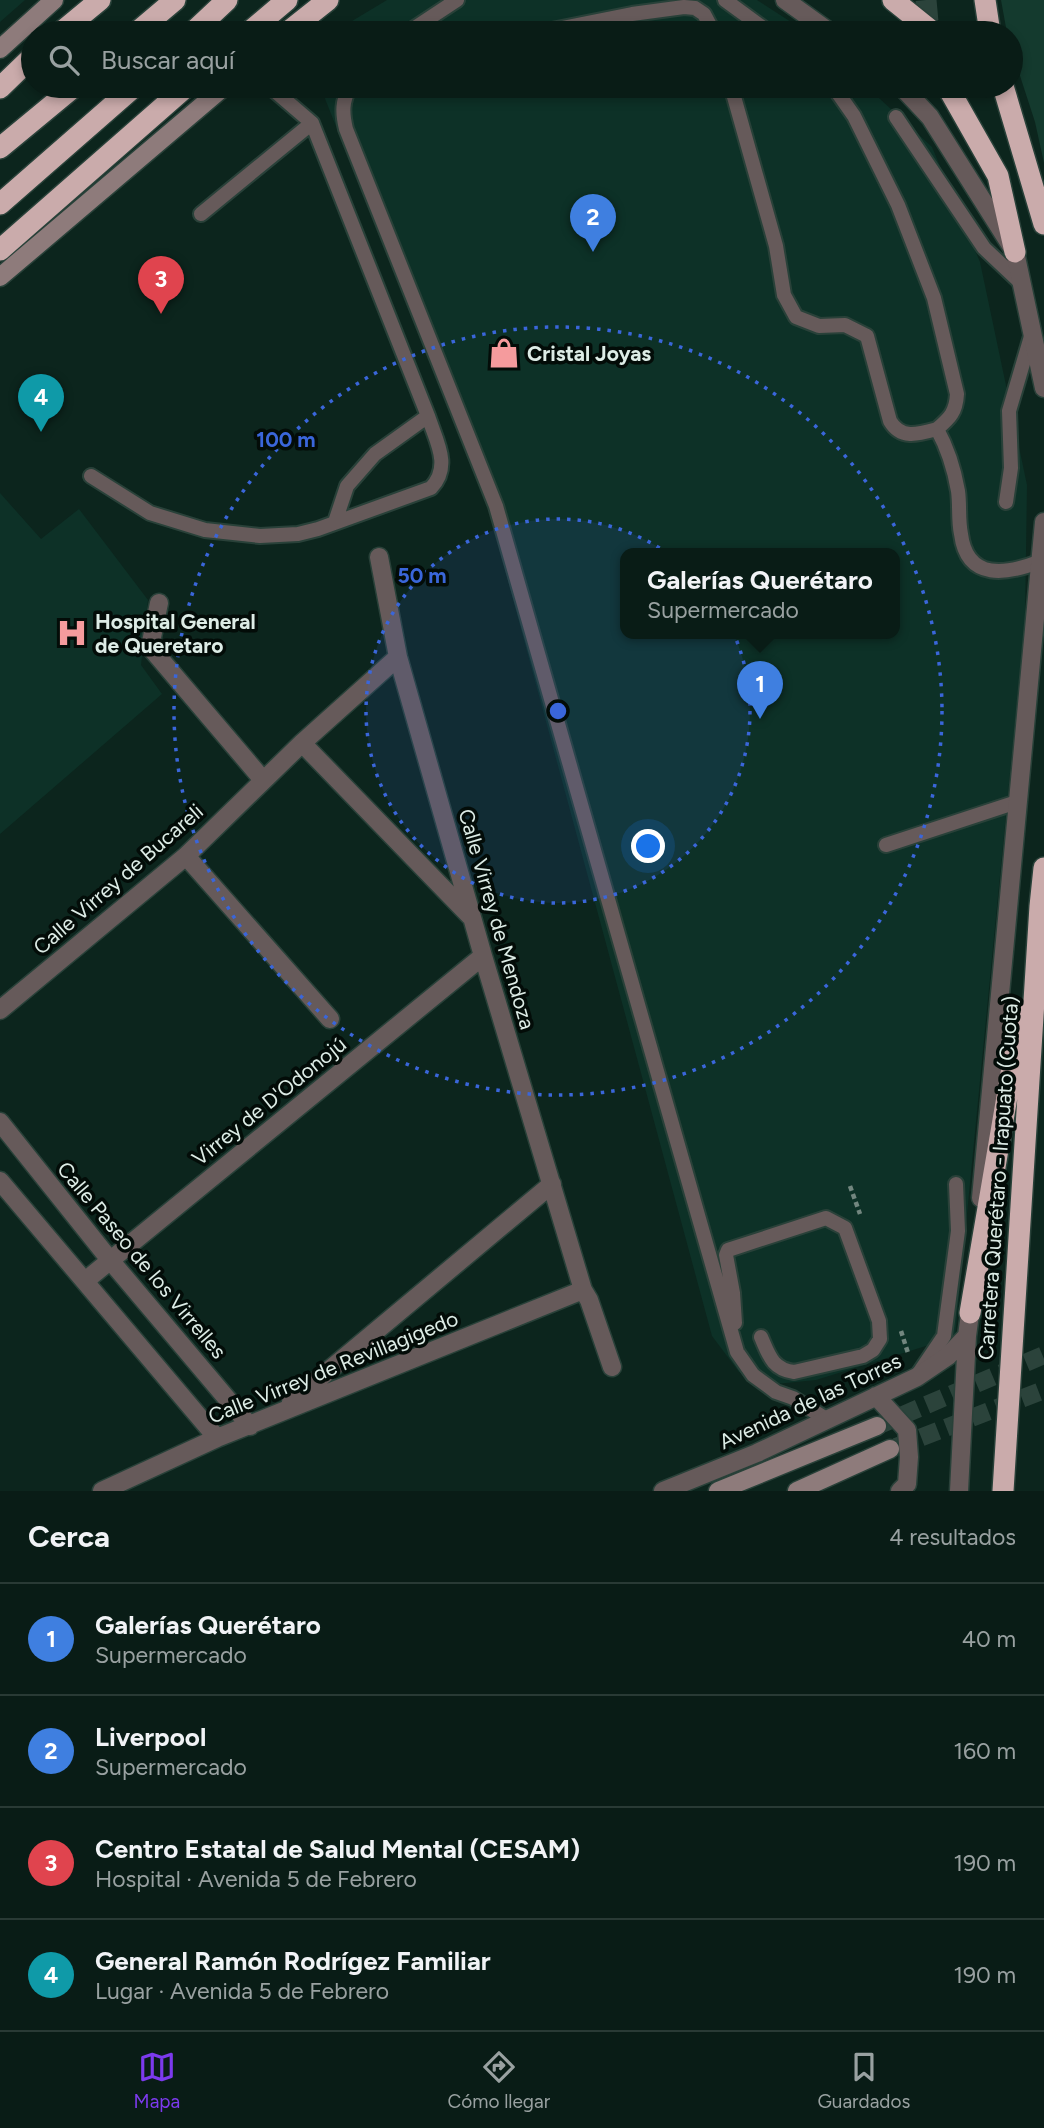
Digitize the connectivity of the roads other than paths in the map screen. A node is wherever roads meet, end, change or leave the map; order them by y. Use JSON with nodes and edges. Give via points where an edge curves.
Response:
{"nodes":[{"id":1,"x":54,"y":0,"type":"edge"},
{"id":2,"x":100,"y":0,"type":"edge"},
{"id":3,"x":174,"y":0,"type":"edge"},
{"id":4,"x":227,"y":0,"type":"edge"},
{"id":5,"x":287,"y":0,"type":"edge"},
{"id":6,"x":328,"y":0,"type":"edge"},
{"id":7,"x":336,"y":0,"type":"edge"},
{"id":8,"x":457,"y":0,"type":"edge"},
{"id":9,"x":725,"y":0,"type":"edge"},
{"id":10,"x":785,"y":0,"type":"edge"},
{"id":11,"x":893,"y":0,"type":"edge"},
{"id":12,"x":985,"y":0,"type":"edge"},
{"id":13,"x":632,"y":7,"type":"edge"},
{"id":14,"x":31,"y":21,"type":"edge"},
{"id":15,"x":75,"y":21,"type":"edge"},
{"id":16,"x":150,"y":21,"type":"edge"},
{"id":17,"x":205,"y":21,"type":"edge"},
{"id":18,"x":262,"y":21,"type":"edge"},
{"id":19,"x":301,"y":21,"type":"edge"},
{"id":20,"x":304,"y":21,"type":"edge"},
{"id":21,"x":425,"y":21,"type":"edge"},
{"id":22,"x":581,"y":21,"type":"edge"},
{"id":23,"x":709,"y":21,"type":"edge"},
{"id":24,"x":754,"y":21,"type":"edge"},
{"id":25,"x":814,"y":21,"type":"edge"},
{"id":26,"x":919,"y":21,"type":"edge"},
{"id":27,"x":988,"y":21,"type":"edge"},
{"id":28,"x":21,"y":30,"type":"edge"},
{"id":29,"x":0,"y":49,"type":"edge"},
{"id":30,"x":21,"y":68,"type":"edge"},
{"id":31,"x":0,"y":88,"type":"edge"},
{"id":32,"x":60,"y":98,"type":"edge"},
{"id":33,"x":122,"y":98,"type":"edge"},
{"id":34,"x":173,"y":98,"type":"edge"},
{"id":35,"x":211,"y":98,"type":"edge"},
{"id":36,"x":283,"y":98,"type":"edge"},
{"id":37,"x":344,"y":98,"type":"edge"},
{"id":38,"x":734,"y":98,"type":"edge"},
{"id":39,"x":841,"y":98,"type":"edge"},
{"id":40,"x":912,"y":98,"type":"edge"},
{"id":41,"x":954,"y":98,"type":"edge"},
{"id":42,"x":1006,"y":98,"type":"edge"},
{"id":43,"x":896,"y":117,"type":"dead end"},
{"id":44,"x":312,"y":123,"type":"junction"},
{"id":45,"x":0,"y":148,"type":"edge"},
{"id":46,"x":0,"y":204,"type":"edge"},
{"id":47,"x":201,"y":214,"type":"dead end"},
{"id":48,"x":1044,"y":224,"type":"edge"},
{"id":49,"x":0,"y":250,"type":"edge"},
{"id":50,"x":1015,"y":251,"type":"junction"},
{"id":51,"x":0,"y":277,"type":"edge"},
{"id":52,"x":1021,"y":283,"type":"junction"},
{"id":53,"x":1032,"y":333,"type":"junction"},
{"id":54,"x":1044,"y":388,"type":"edge"},
{"id":55,"x":428,"y":416,"type":"junction"},
{"id":56,"x":937,"y":429,"type":"junction"},
{"id":57,"x":91,"y":476,"type":"dead end"},
{"id":58,"x":1006,"y":502,"type":"dead end"},
{"id":59,"x":335,"y":522,"type":"junction"},
{"id":60,"x":1044,"y":522,"type":"edge"},
{"id":61,"x":379,"y":556,"type":"dead end"},
{"id":62,"x":1041,"y":561,"type":"junction"},
{"id":63,"x":159,"y":603,"type":"dead end"},
{"id":64,"x":398,"y":657,"type":"junction"},
{"id":65,"x":302,"y":743,"type":"junction"},
{"id":66,"x":263,"y":780,"type":"junction"},
{"id":67,"x":1017,"y":802,"type":"junction"},
{"id":68,"x":886,"y":845,"type":"dead end"},
{"id":69,"x":186,"y":856,"type":"junction"},
{"id":70,"x":1044,"y":868,"type":"edge"},
{"id":71,"x":1040,"y":906,"type":"junction"},
{"id":72,"x":473,"y":919,"type":"junction"},
{"id":73,"x":483,"y":956,"type":"junction"},
{"id":74,"x":0,"y":1010,"type":"edge"},
{"id":75,"x":330,"y":1019,"type":"dead end"},
{"id":76,"x":0,"y":1122,"type":"edge"},
{"id":77,"x":0,"y":1181,"type":"edge"},
{"id":78,"x":552,"y":1184,"type":"junction"},
{"id":79,"x":956,"y":1184,"type":"dead end"},
{"id":80,"x":110,"y":1260,"type":"junction"},
{"id":81,"x":85,"y":1281,"type":"junction"},
{"id":82,"x":583,"y":1290,"type":"junction"},
{"id":83,"x":970,"y":1313,"type":"junction"},
{"id":84,"x":967,"y":1336,"type":"junction"},
{"id":85,"x":761,"y":1337,"type":"dead end"},
{"id":86,"x":737,"y":1352,"type":"junction"},
{"id":87,"x":612,"y":1367,"type":"dead end"},
{"id":88,"x":917,"y":1377,"type":"junction"},
{"id":89,"x":876,"y":1396,"type":"junction"},
{"id":90,"x":278,"y":1414,"type":"junction"},
{"id":91,"x":826,"y":1419,"type":"junction"},
{"id":92,"x":250,"y":1426,"type":"junction"},
{"id":93,"x":877,"y":1426,"type":"tunnel mouth"},
{"id":94,"x":217,"y":1438,"type":"junction"},
{"id":95,"x":890,"y":1449,"type":"tunnel mouth"},
{"id":96,"x":102,"y":1491,"type":"edge"},
{"id":97,"x":663,"y":1491,"type":"edge"},
{"id":98,"x":718,"y":1491,"type":"edge"},
{"id":99,"x":797,"y":1491,"type":"edge"},
{"id":100,"x":900,"y":1491,"type":"edge"},
{"id":101,"x":959,"y":1491,"type":"edge"},
{"id":102,"x":1003,"y":1491,"type":"edge"}],
"edges":[{"from":1,"to":14,"type":"main road"},
{"from":2,"to":15,"type":"highway"},
{"from":3,"to":16,"type":"highway"},
{"from":4,"to":17,"type":"highway"},
{"from":5,"to":18,"type":"highway"},
{"from":6,"to":19,"type":"highway"},
{"from":7,"to":20,"type":"main road"},
{"from":8,"to":21,"type":"lane"},
{"from":9,"to":24,"type":"lane"},
{"from":10,"to":25,"type":"street"},
{"from":11,"to":26,"type":"highway"},
{"from":12,"to":27,"type":"highway"},
{"from":13,"to":22,"type":"lane"},
{"from":13,"to":23,"type":"lane","via":[[695,8]]},
{"from":28,"to":29,"type":"main road"},
{"from":30,"to":31,"type":"highway"},
{"from":32,"to":45,"type":"highway"},
{"from":33,"to":46,"type":"highway"},
{"from":34,"to":49,"type":"highway"},
{"from":35,"to":51,"type":"main road"},
{"from":36,"to":44,"type":"lane"},
{"from":37,"to":86,"type":"lane","via":[[346,129],[496,506]]},
{"from":38,"to":56,"type":"lane","via":[[776,246],[784,295],[796,317],[819,326],[845,326],[867,336],[895,430],[915,435]]},
{"from":39,"to":56,"type":"lane","via":[[884,172],[934,298],[957,394],[951,417]]},
{"from":40,"to":50,"type":"street","via":[[930,117]]},
{"from":41,"to":50,"type":"highway","via":[[998,176]]},
{"from":42,"to":48,"type":"highway"},
{"from":43,"to":52,"type":"lane","via":[[984,248]]},
{"from":44,"to":47,"type":"lane"},
{"from":44,"to":55,"type":"lane"},
{"from":50,"to":52,"type":"street"},
{"from":52,"to":53,"type":"street"},
{"from":53,"to":54,"type":"street"},
{"from":53,"to":58,"type":"lane","via":[[1009,411],[1011,468]]},
{"from":55,"to":59,"type":"lane","via":[[375,454],[347,486]]},
{"from":55,"to":59,"type":"lane","via":[[441,455],[440,478],[431,488]]},
{"from":56,"to":62,"type":"lane","via":[[950,452],[961,535],[973,562],[984,569],[1010,572]]},
{"from":57,"to":59,"type":"lane","via":[[150,513],[205,530],[260,536],[298,534]]},
{"from":60,"to":62,"type":"street"},
{"from":61,"to":64,"type":"street","name":"Calle Virrey de Mendoza"},
{"from":62,"to":67,"type":"street"},
{"from":63,"to":66,"type":"street","via":[[150,648]]},
{"from":64,"to":65,"type":"street","name":"Calle Virrey de Bucareli"},
{"from":64,"to":72,"type":"street","name":"Calle Virrey de Mendoza"},
{"from":65,"to":66,"type":"street","name":"Calle Virrey de Bucareli"},
{"from":65,"to":72,"type":"street"},
{"from":66,"to":69,"type":"street","name":"Calle Virrey de Bucareli"},
{"from":67,"to":68,"type":"lane"},
{"from":67,"to":83,"type":"street"},
{"from":69,"to":74,"type":"street","name":"Calle Virrey de Bucareli"},
{"from":69,"to":75,"type":"street"},
{"from":70,"to":71,"type":"highway","name":"Carretera Querétaro - Irapuato (Cuota)"},
{"from":71,"to":83,"type":"highway"},
{"from":71,"to":102,"type":"highway","name":"Carretera Querétaro - Irapuato (Cuota)"},
{"from":72,"to":73,"type":"street","name":"Calle Virrey de Mendoza"},
{"from":73,"to":78,"type":"street","name":"Calle Virrey de Mendoza"},
{"from":73,"to":80,"type":"street","name":"Virrey de D'Odonojú"},
{"from":76,"to":80,"type":"street","name":"Calle Paseo de los Virrelles"},
{"from":77,"to":81,"type":"street"},
{"from":78,"to":82,"type":"street","name":"Calle Virrey de Mendoza"},
{"from":78,"to":90,"type":"street"},
{"from":79,"to":88,"type":"lane","via":[[958,1231],[944,1336]]},
{"from":80,"to":81,"type":"street","name":"Virrey de D'Odonojú"},
{"from":80,"to":92,"type":"street","name":"Calle Paseo de los Virrelles"},
{"from":81,"to":94,"type":"street"},
{"from":82,"to":87,"type":"street","name":"Calle Virrey de Mendoza"},
{"from":82,"to":90,"type":"street","name":"Calle Virrey de Revillagigedo"},
{"from":83,"to":84,"type":"street"},
{"from":84,"to":88,"type":"street","name":"Avenida de las Torres"},
{"from":84,"to":101,"type":"street"},
{"from":85,"to":86,"type":"lane","via":[[771,1360],[783,1371],[863,1356],[873,1350],[880,1339],[879,1321],[845,1228],[826,1218],[728,1250]]},
{"from":86,"to":91,"type":"lane","via":[[753,1375]]},
{"from":88,"to":89,"type":"street","name":"Avenida de las Torres"},
{"from":89,"to":91,"type":"street","name":"Avenida de las Torres"},
{"from":89,"to":100,"type":"street","via":[[907,1430],[907,1483]]},
{"from":90,"to":92,"type":"street","name":"Calle Virrey de Revillagigedo"},
{"from":91,"to":97,"type":"street","name":"Avenida de las Torres"},
{"from":92,"to":94,"type":"street","name":"Calle Virrey de Revillagigedo"},
{"from":93,"to":98,"type":"main road","name":"Avenida de las Torres"},
{"from":94,"to":96,"type":"street","name":"Calle Virrey de Revillagigedo"},
{"from":95,"to":99,"type":"main road"}]}
